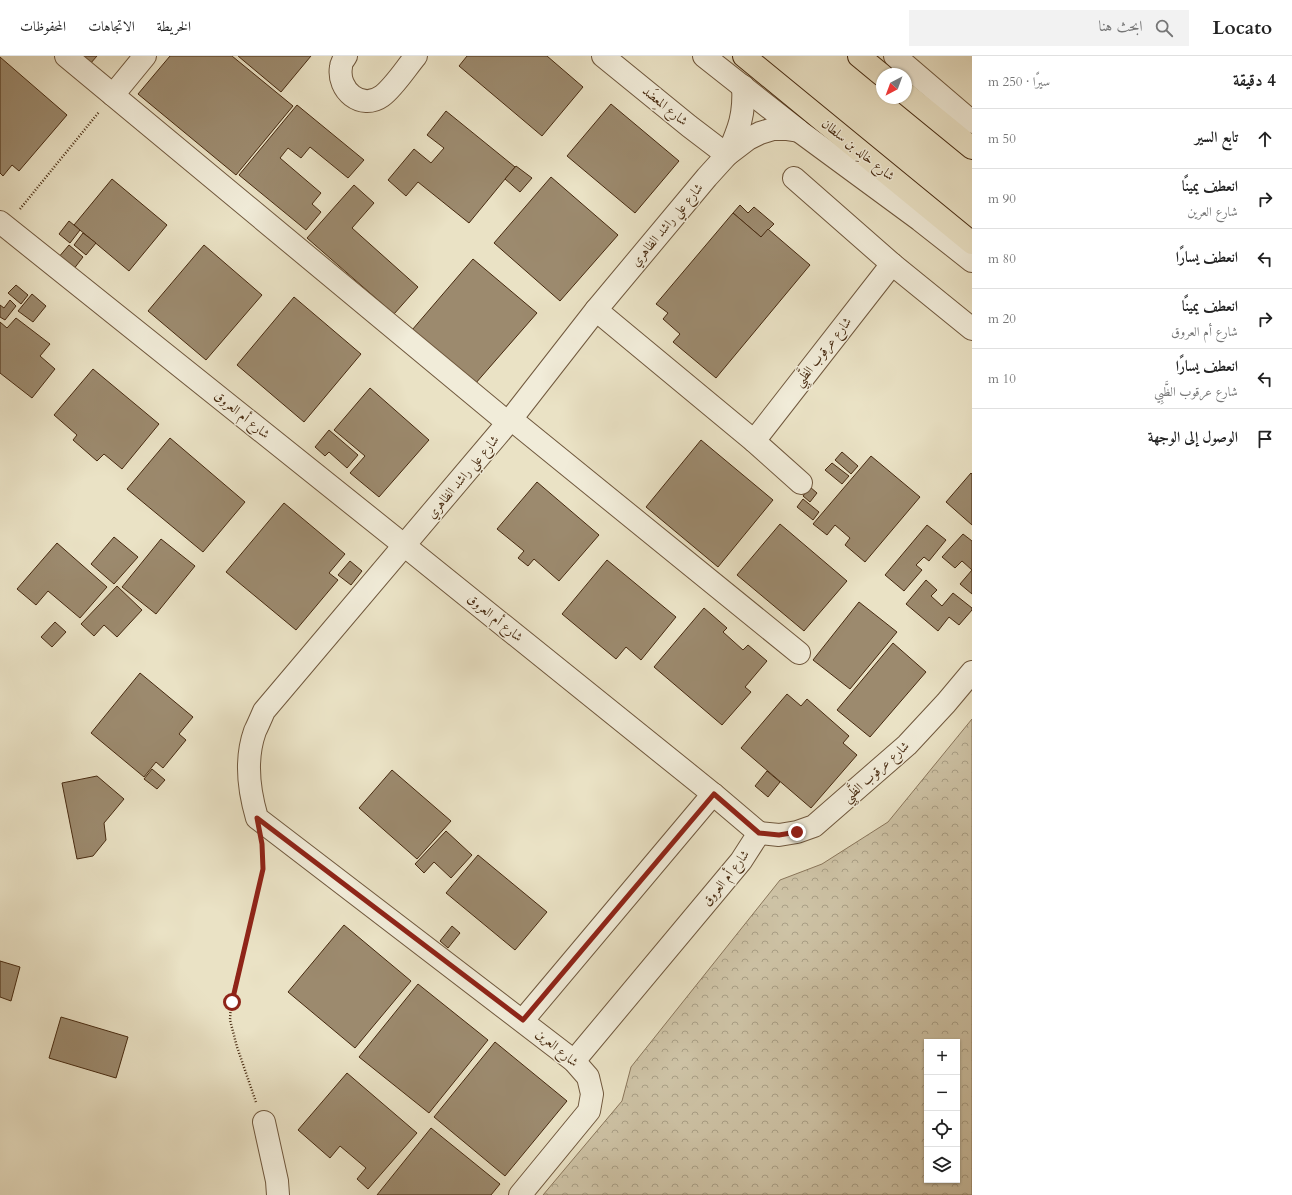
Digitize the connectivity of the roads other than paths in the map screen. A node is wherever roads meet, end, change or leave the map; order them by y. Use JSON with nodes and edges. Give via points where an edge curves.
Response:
{"nodes":[{"id":1,"x":66,"y":56,"type":"edge"},
{"id":2,"x":145,"y":56,"type":"edge"},
{"id":3,"x":346,"y":56,"type":"edge"},
{"id":4,"x":416,"y":56,"type":"edge"},
{"id":5,"x":603,"y":56,"type":"edge"},
{"id":6,"x":704,"y":56,"type":"edge"},
{"id":7,"x":744,"y":56,"type":"edge"},
{"id":8,"x":859,"y":56,"type":"edge"},
{"id":9,"x":895,"y":56,"type":"edge"},
{"id":10,"x":876,"y":69,"type":"edge"},
{"id":11,"x":743,"y":86,"type":"junction"},
{"id":12,"x":113,"y":95,"type":"junction"},
{"id":13,"x":912,"y":99,"type":"edge"},
{"id":14,"x":972,"y":122,"type":"edge"},
{"id":15,"x":799,"y":131,"type":"junction"},
{"id":16,"x":972,"y":148,"type":"edge"},
{"id":17,"x":727,"y":155,"type":"junction"},
{"id":18,"x":794,"y":178,"type":"dead end"},
{"id":19,"x":3,"y":224,"type":"edge"},
{"id":20,"x":972,"y":243,"type":"edge"},
{"id":21,"x":972,"y":261,"type":"edge"},
{"id":22,"x":892,"y":264,"type":"junction"},
{"id":23,"x":596,"y":310,"type":"junction"},
{"id":24,"x":972,"y":330,"type":"edge"},
{"id":25,"x":510,"y":421,"type":"junction"},
{"id":26,"x":754,"y":441,"type":"junction"},
{"id":27,"x":801,"y":483,"type":"dead end"},
{"id":28,"x":405,"y":546,"type":"junction"},
{"id":29,"x":799,"y":653,"type":"dead end"},
{"id":30,"x":972,"y":672,"type":"edge"},
{"id":31,"x":714,"y":794,"type":"junction"},
{"id":32,"x":257,"y":818,"type":"joint"},
{"id":33,"x":759,"y":833,"type":"junction"},
{"id":34,"x":523,"y":1020,"type":"junction"},
{"id":35,"x":574,"y":1061,"type":"junction"},
{"id":36,"x":264,"y":1122,"type":"road end"},
{"id":37,"x":278,"y":1195,"type":"edge"},
{"id":38,"x":520,"y":1195,"type":"edge"}],
"edges":[{"from":1,"to":12,"type":"street"},
{"from":2,"to":12,"type":"street"},
{"from":3,"to":4,"type":"street","via":[[341,65],[340,78],[346,90],[356,98],[369,101],[381,97]]},
{"from":5,"to":17,"type":"street","name":"شارع المِعضَد"},
{"from":6,"to":11,"type":"street"},
{"from":7,"to":20,"type":"main road","name":"شارع خالِد بن سلطان"},
{"from":8,"to":10,"type":"main road"},
{"from":9,"to":14,"type":"street"},
{"from":11,"to":15,"type":"street"},
{"from":11,"to":17,"type":"street","via":[[742,117]]},
{"from":12,"to":25,"type":"street"},
{"from":13,"to":16,"type":"main road"},
{"from":15,"to":17,"type":"street","via":[[773,129],[760,133]]},
{"from":15,"to":21,"type":"street"},
{"from":17,"to":23,"type":"street","name":"شارع علي راشد الظاهري"},
{"from":18,"to":22,"type":"street"},
{"from":19,"to":28,"type":"street","name":"شارع أم العروق"},
{"from":22,"to":24,"type":"street"},
{"from":22,"to":26,"type":"street","name":"شارع عرقوب الظَّبِي"},
{"from":23,"to":25,"type":"street","name":"شارع علي راشد الظاهري"},
{"from":23,"to":26,"type":"street"},
{"from":25,"to":28,"type":"street","name":"شارع علي راشد الظاهري"},
{"from":25,"to":29,"type":"street"},
{"from":26,"to":27,"type":"street"},
{"from":28,"to":31,"type":"street","name":"شارع أم العروق"},
{"from":28,"to":32,"type":"street","name":"شارع علي راشد الظاهري","via":[[264,711],[255,732],[250,754],[249,784]]},
{"from":30,"to":33,"type":"street","name":"شارع عرقوب الظَّبِي","via":[[907,745],[814,826],[779,835]]},
{"from":31,"to":33,"type":"street","name":"شارع أم العروق"},
{"from":31,"to":34,"type":"street"},
{"from":32,"to":34,"type":"street","name":"شارع العرين"},
{"from":33,"to":35,"type":"street","name":"شارع أم العروق","via":[[741,861]]},
{"from":34,"to":35,"type":"street","name":"شارع العرين"},
{"from":35,"to":38,"type":"street","name":"شارع العرين","via":[[588,1077],[592,1094],[589,1111]]},
{"from":36,"to":37,"type":"street"}]}
